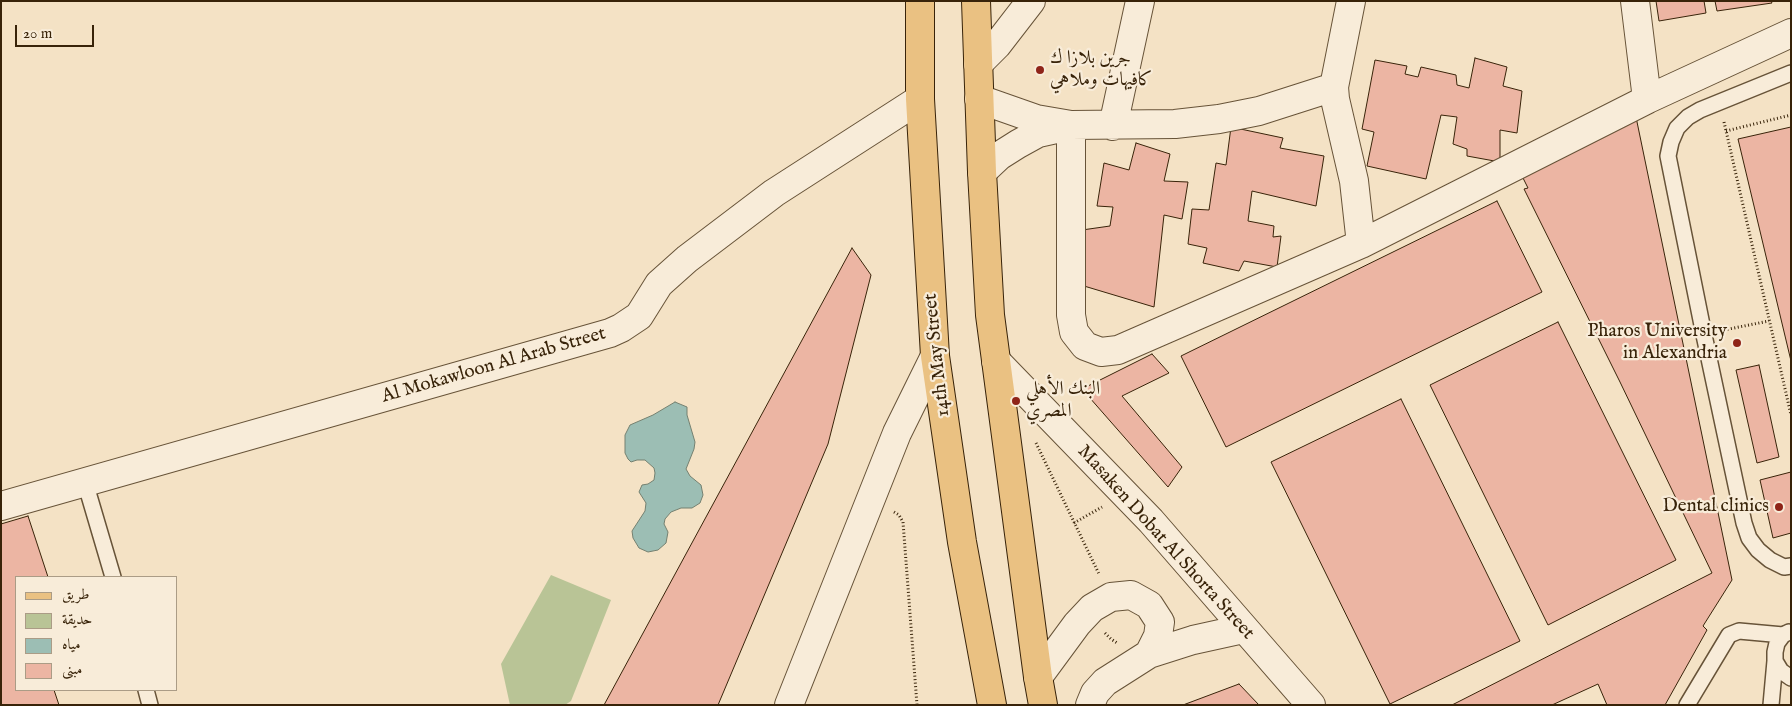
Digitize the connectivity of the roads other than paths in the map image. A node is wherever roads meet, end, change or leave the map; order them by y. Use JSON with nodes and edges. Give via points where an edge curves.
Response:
{"nodes":[{"id":1,"x":920,"y":1,"type":"edge"},
{"id":2,"x":976,"y":1,"type":"edge"},
{"id":3,"x":1031,"y":1,"type":"edge"},
{"id":4,"x":1140,"y":1,"type":"edge"},
{"id":5,"x":1351,"y":1,"type":"edge"},
{"id":6,"x":1635,"y":1,"type":"edge"},
{"id":7,"x":1791,"y":33,"type":"edge"},
{"id":8,"x":978,"y":64,"type":"junction"},
{"id":9,"x":1791,"y":73,"type":"edge"},
{"id":10,"x":1334,"y":87,"type":"junction"},
{"id":11,"x":1646,"y":91,"type":"dead end"},
{"id":12,"x":920,"y":99,"type":"junction"},
{"id":13,"x":979,"y":99,"type":"junction"},
{"id":14,"x":1071,"y":126,"type":"junction"},
{"id":15,"x":1113,"y":126,"type":"junction"},
{"id":16,"x":982,"y":172,"type":"junction"},
{"id":17,"x":1361,"y":244,"type":"junction"},
{"id":18,"x":935,"y":356,"type":"junction"},
{"id":19,"x":996,"y":361,"type":"junction"},
{"id":20,"x":85,"y":482,"type":"junction"},
{"id":21,"x":1,"y":506,"type":"edge"},
{"id":22,"x":1791,"y":566,"type":"edge"},
{"id":23,"x":113,"y":576,"type":"edge"},
{"id":24,"x":1243,"y":629,"type":"junction"},
{"id":25,"x":1787,"y":633,"type":"edge"},
{"id":26,"x":1149,"y":654,"type":"junction"},
{"id":27,"x":1775,"y":661,"type":"junction"},
{"id":28,"x":1038,"y":677,"type":"junction"},
{"id":29,"x":1791,"y":678,"type":"edge"},
{"id":30,"x":146,"y":691,"type":"edge"},
{"id":31,"x":150,"y":705,"type":"edge"},
{"id":32,"x":789,"y":705,"type":"edge"},
{"id":33,"x":992,"y":705,"type":"edge"},
{"id":34,"x":1043,"y":705,"type":"edge"},
{"id":35,"x":1090,"y":705,"type":"edge"},
{"id":36,"x":1311,"y":705,"type":"edge"},
{"id":37,"x":1687,"y":705,"type":"edge"},
{"id":38,"x":1771,"y":705,"type":"edge"}],
"edges":[{"from":1,"to":12,"type":"main road","name":"14th May Street"},
{"from":2,"to":8,"type":"main road"},
{"from":3,"to":8,"type":"street"},
{"from":4,"to":15,"type":"street"},
{"from":5,"to":10,"type":"street"},
{"from":6,"to":11,"type":"street"},
{"from":7,"to":17,"type":"street","via":[[1648,98]]},
{"from":8,"to":13,"type":"main road"},
{"from":9,"to":22,"type":"lane","via":[[1688,117],[1677,128],[1668,156],[1744,523],[1758,550],[1784,567]]},
{"from":10,"to":15,"type":"street","via":[[1260,111],[1220,119]]},
{"from":10,"to":17,"type":"street","via":[[1354,181]]},
{"from":12,"to":18,"type":"main road","name":"14th May Street"},
{"from":12,"to":20,"type":"street","name":"Al Mokawloon Al Arab Street","via":[[774,193],[687,259],[659,284],[639,316],[621,328]]},
{"from":13,"to":14,"type":"street","via":[[1036,119]]},
{"from":13,"to":16,"type":"main road"},
{"from":14,"to":15,"type":"street"},
{"from":14,"to":16,"type":"street","via":[[1038,133],[999,156]]},
{"from":14,"to":17,"type":"street","via":[[1071,315],[1074,332],[1085,346],[1101,352],[1118,350]]},
{"from":16,"to":19,"type":"main road","via":[[990,315]]},
{"from":18,"to":32,"type":"street","via":[[897,433]]},
{"from":18,"to":33,"type":"main road","name":"14th May Street","via":[[962,542]]},
{"from":19,"to":24,"type":"street","name":"Masaken Dobat Al Shorta Street","via":[[1151,522]]},
{"from":19,"to":28,"type":"main road"},
{"from":20,"to":21,"type":"street","name":"Al Mokawloon Al Arab Street"},
{"from":20,"to":23,"type":"lane"},
{"from":24,"to":26,"type":"street"},
{"from":24,"to":36,"type":"street","name":"Masaken Dobat Al Shorta Street"},
{"from":25,"to":27,"type":"lane","via":[[1777,643]]},
{"from":25,"to":37,"type":"lane","via":[[1739,631],[1730,635]]},
{"from":26,"to":28,"type":"street","via":[[1158,636],[1160,622],[1149,605],[1131,596],[1101,603],[1065,638]]},
{"from":26,"to":35,"type":"street","via":[[1105,682]]},
{"from":27,"to":29,"type":"lane"},
{"from":27,"to":38,"type":"lane"},
{"from":28,"to":34,"type":"main road"},
{"from":30,"to":31,"type":"lane"}]}
